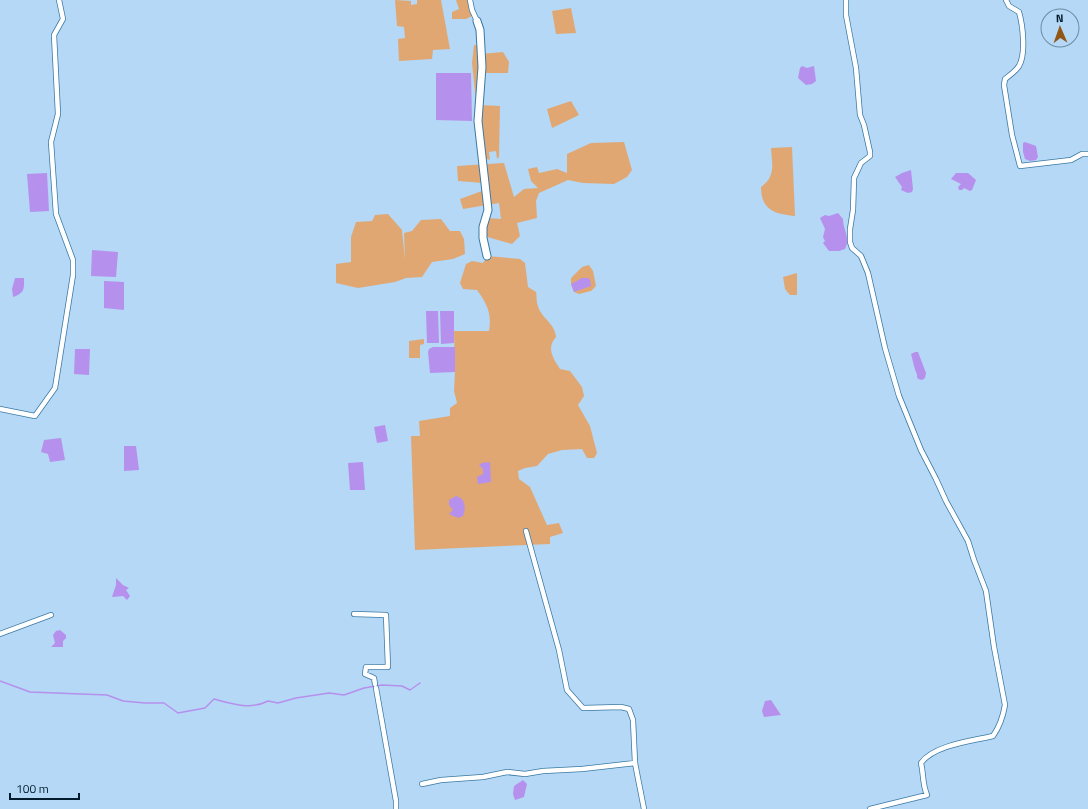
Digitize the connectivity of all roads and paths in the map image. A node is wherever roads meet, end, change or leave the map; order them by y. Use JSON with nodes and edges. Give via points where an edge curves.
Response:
{"nodes":[{"id":1,"x":59,"y":0,"type":"edge"},
{"id":2,"x":470,"y":0,"type":"edge"},
{"id":3,"x":846,"y":0,"type":"edge"},
{"id":4,"x":1006,"y":0,"type":"edge"},
{"id":5,"x":477,"y":21,"type":"joint"},
{"id":6,"x":1088,"y":154,"type":"edge"},
{"id":7,"x":487,"y":256,"type":"dead end"},
{"id":8,"x":0,"y":409,"type":"edge"},
{"id":9,"x":526,"y":531,"type":"dead end"},
{"id":10,"x":354,"y":614,"type":"dead end"},
{"id":11,"x":52,"y":615,"type":"dead end"},
{"id":12,"x":0,"y":634,"type":"edge"},
{"id":13,"x":635,"y":763,"type":"junction"},
{"id":14,"x":422,"y":784,"type":"dead end"},
{"id":15,"x":396,"y":809,"type":"edge"},
{"id":16,"x":644,"y":809,"type":"edge"},
{"id":17,"x":870,"y":809,"type":"edge"}],
"edges":[{"from":1,"to":8,"type":"street","via":[[63,19],[54,35],[58,114],[51,142],[56,214],[73,260],[74,275],[55,388],[35,416]]},
{"from":2,"to":5,"type":"street"},
{"from":3,"to":17,"type":"street","via":[[860,115],[870,152],[870,156],[861,163],[854,178],[850,242],[852,248],[861,256],[868,273],[899,396],[921,450],[968,541],[986,591],[1005,705],[1000,727],[993,736],[945,748],[924,758],[921,763],[924,774],[922,783],[927,795]]},
{"from":4,"to":6,"type":"street","via":[[1009,6],[1019,12],[1023,46],[1018,67],[1005,79],[1004,85],[1020,166],[1071,160]]},
{"from":5,"to":7,"type":"street","via":[[480,30],[482,67],[478,121],[488,210],[483,238]]},
{"from":9,"to":13,"type":"street","via":[[559,650],[567,690],[583,708],[621,707],[629,710],[633,720]]},
{"from":10,"to":15,"type":"street","via":[[386,615],[388,667],[366,667],[365,674],[374,678],[376,686]]},
{"from":11,"to":12,"type":"street"},
{"from":13,"to":14,"type":"street","via":[[525,774],[507,772]]},
{"from":13,"to":16,"type":"street"}]}
